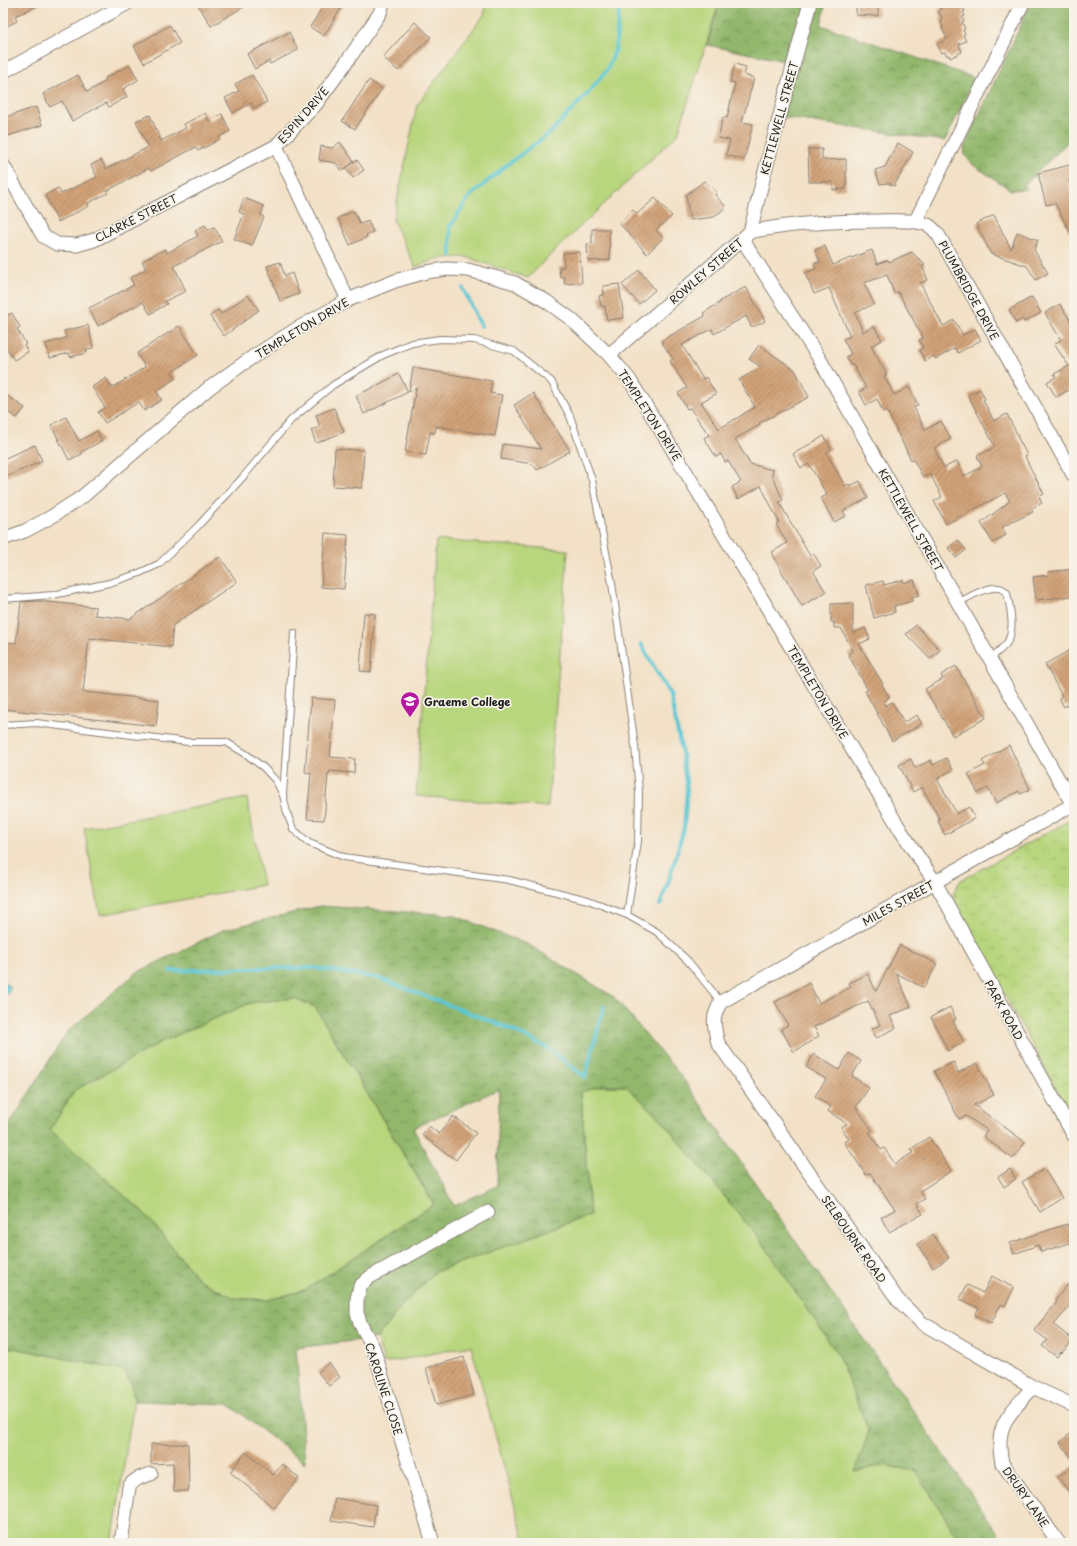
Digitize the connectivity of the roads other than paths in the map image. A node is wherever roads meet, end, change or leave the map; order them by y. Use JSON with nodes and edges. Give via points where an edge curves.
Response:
{"nodes":[{"id":1,"x":128,"y":3,"type":"edge"},
{"id":2,"x":383,"y":3,"type":"edge"},
{"id":3,"x":810,"y":3,"type":"edge"},
{"id":4,"x":1023,"y":3,"type":"edge"},
{"id":5,"x":3,"y":72,"type":"edge"},
{"id":6,"x":276,"y":146,"type":"junction"},
{"id":7,"x":3,"y":165,"type":"edge"},
{"id":8,"x":915,"y":222,"type":"junction"},
{"id":9,"x":746,"y":236,"type":"junction"},
{"id":10,"x":348,"y":300,"type":"junction"},
{"id":11,"x":609,"y":355,"type":"junction"},
{"id":12,"x":1074,"y":476,"type":"edge"},
{"id":13,"x":3,"y":539,"type":"edge"},
{"id":14,"x":3,"y":599,"type":"edge"},
{"id":15,"x":958,"y":603,"type":"junction"},
{"id":16,"x":294,"y":633,"type":"dead end"},
{"id":17,"x":990,"y":659,"type":"junction"},
{"id":18,"x":3,"y":725,"type":"edge"},
{"id":19,"x":284,"y":795,"type":"junction"},
{"id":20,"x":1073,"y":804,"type":"edge"},
{"id":21,"x":935,"y":882,"type":"junction"},
{"id":22,"x":627,"y":914,"type":"junction"},
{"id":23,"x":721,"y":1002,"type":"junction"},
{"id":24,"x":1074,"y":1136,"type":"edge"},
{"id":25,"x":488,"y":1212,"type":"dead end"},
{"id":26,"x":1033,"y":1387,"type":"junction"},
{"id":27,"x":1074,"y":1406,"type":"edge"},
{"id":28,"x":150,"y":1474,"type":"dead end"},
{"id":29,"x":121,"y":1543,"type":"edge"},
{"id":30,"x":433,"y":1543,"type":"edge"},
{"id":31,"x":1058,"y":1543,"type":"edge"}],
"edges":[{"from":1,"to":5,"type":"street"},
{"from":2,"to":6,"type":"street","name":"ESPIN DRIVE","via":[[380,13],[316,104]]},
{"from":3,"to":9,"type":"street","name":"KETTLEWELL STREET"},
{"from":4,"to":8,"type":"street"},
{"from":6,"to":7,"type":"street","name":"CLARKE STREET","via":[[94,240],[77,245],[57,244],[43,236]]},
{"from":6,"to":10,"type":"street","name":"ESPIN DRIVE"},
{"from":8,"to":9,"type":"street","name":"ROWLEY STREET","via":[[817,222],[780,226]]},
{"from":8,"to":12,"type":"street","name":"PLUMBRIDGE DRIVE","via":[[930,226],[939,236]]},
{"from":9,"to":11,"type":"street","name":"ROWLEY STREET"},
{"from":9,"to":15,"type":"street","name":"KETTLEWELL STREET","via":[[819,358]]},
{"from":10,"to":11,"type":"street","name":"TEMPLETON DRIVE","via":[[395,281],[426,272],[468,270],[515,283],[540,298],[571,319]]},
{"from":10,"to":13,"type":"street","name":"TEMPLETON DRIVE","via":[[254,356],[209,388],[82,497],[25,531]]},
{"from":11,"to":21,"type":"street","name":"TEMPLETON DRIVE","via":[[629,379],[662,432],[897,825]]},
{"from":14,"to":22,"type":"lane","via":[[53,595],[102,585],[159,564],[243,478],[291,420],[333,385],[383,355],[412,343],[440,339],[474,340],[514,351],[551,381],[570,416],[594,487],[612,583],[639,792],[638,840]]},
{"from":15,"to":17,"type":"street","name":"KETTLEWELL STREET"},
{"from":15,"to":17,"type":"lane","via":[[989,588],[998,588],[1007,593],[1010,637]]},
{"from":16,"to":19,"type":"lane"},
{"from":17,"to":20,"type":"street","name":"KETTLEWELL STREET"},
{"from":18,"to":19,"type":"lane","via":[[36,723],[188,742],[226,742],[264,768]]},
{"from":19,"to":22,"type":"lane","via":[[293,829],[309,843],[344,857],[509,880],[588,900]]},
{"from":20,"to":21,"type":"street","name":"MILES STREET"},
{"from":21,"to":23,"type":"street","name":"MILES STREET"},
{"from":21,"to":24,"type":"street","name":"PARK ROAD"},
{"from":22,"to":23,"type":"lane","via":[[657,932],[688,962]]},
{"from":23,"to":26,"type":"street","name":"SELBOURNE ROAD","via":[[715,1012],[714,1023],[718,1043],[898,1300],[922,1323]]},
{"from":25,"to":30,"type":"street","name":"CAROLINE CLOSE","via":[[370,1277],[360,1286],[357,1299],[360,1325],[373,1347]]},
{"from":26,"to":27,"type":"street","name":"SELBOURNE ROAD"},
{"from":26,"to":31,"type":"street","name":"DRURY LANE","via":[[1006,1418],[999,1447],[1002,1463]]},
{"from":28,"to":29,"type":"street","via":[[137,1478],[129,1487]]}]}
